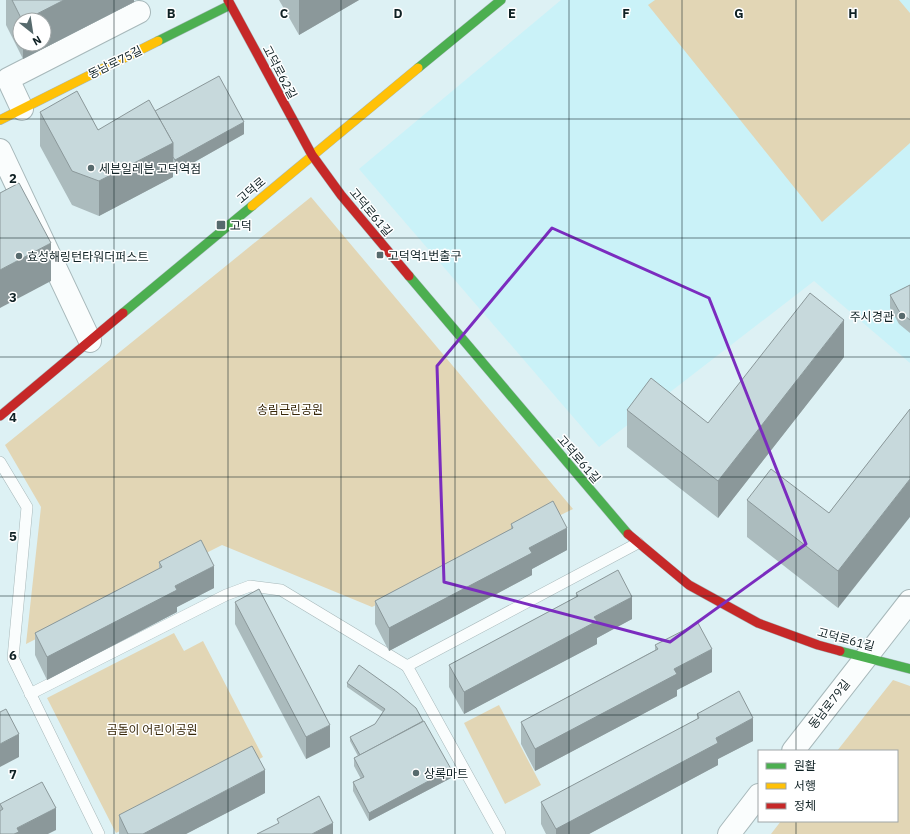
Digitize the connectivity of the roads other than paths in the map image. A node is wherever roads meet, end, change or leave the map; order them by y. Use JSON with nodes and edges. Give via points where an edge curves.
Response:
{"nodes":[{"id":1,"x":501,"y":0,"type":"edge"},
{"id":2,"x":229,"y":2,"type":"edge"},
{"id":3,"x":139,"y":12,"type":"dead end"},
{"id":4,"x":4,"y":71,"type":"edge"},
{"id":5,"x":22,"y":109,"type":"junction"},
{"id":6,"x":0,"y":120,"type":"edge"},
{"id":7,"x":0,"y":150,"type":"edge"},
{"id":8,"x":312,"y":155,"type":"junction"},
{"id":9,"x":90,"y":341,"type":"junction"},
{"id":10,"x":0,"y":416,"type":"edge"},
{"id":11,"x":0,"y":462,"type":"edge"},
{"id":12,"x":638,"y":543,"type":"junction"},
{"id":13,"x":910,"y":601,"type":"edge"},
{"id":14,"x":865,"y":657,"type":"junction"},
{"id":15,"x":407,"y":666,"type":"junction"},
{"id":16,"x":910,"y":669,"type":"edge"},
{"id":17,"x":30,"y":694,"type":"junction"},
{"id":18,"x":794,"y":750,"type":"edge"},
{"id":19,"x":758,"y":796,"type":"edge"},
{"id":20,"x":99,"y":834,"type":"edge"},
{"id":21,"x":500,"y":834,"type":"edge"},
{"id":22,"x":729,"y":834,"type":"edge"}],
"edges":[{"from":1,"to":8,"type":"street","name":"고덕로"},
{"from":2,"to":5,"type":"street","name":"동남로75길"},
{"from":2,"to":8,"type":"street","name":"고덕로62길"},
{"from":3,"to":4,"type":"street"},
{"from":4,"to":5,"type":"street"},
{"from":5,"to":6,"type":"street","name":"동남로75길"},
{"from":7,"to":9,"type":"street"},
{"from":8,"to":9,"type":"street","name":"고덕로"},
{"from":8,"to":12,"type":"street","name":"고덕로61길","via":[[340,195],[570,468]]},
{"from":9,"to":10,"type":"street","name":"고덕로"},
{"from":11,"to":17,"type":"lane","via":[[27,507],[13,658]]},
{"from":12,"to":14,"type":"street","name":"고덕로61길","via":[[689,585],[758,623],[818,645]]},
{"from":12,"to":15,"type":"lane"},
{"from":13,"to":14,"type":"street","name":"동남로79길"},
{"from":14,"to":16,"type":"street","name":"고덕로61길"},
{"from":14,"to":18,"type":"street","name":"동남로79길"},
{"from":15,"to":17,"type":"lane","via":[[281,590],[250,586],[226,595]]},
{"from":15,"to":21,"type":"lane"},
{"from":17,"to":20,"type":"lane"},
{"from":19,"to":22,"type":"street"}]}
